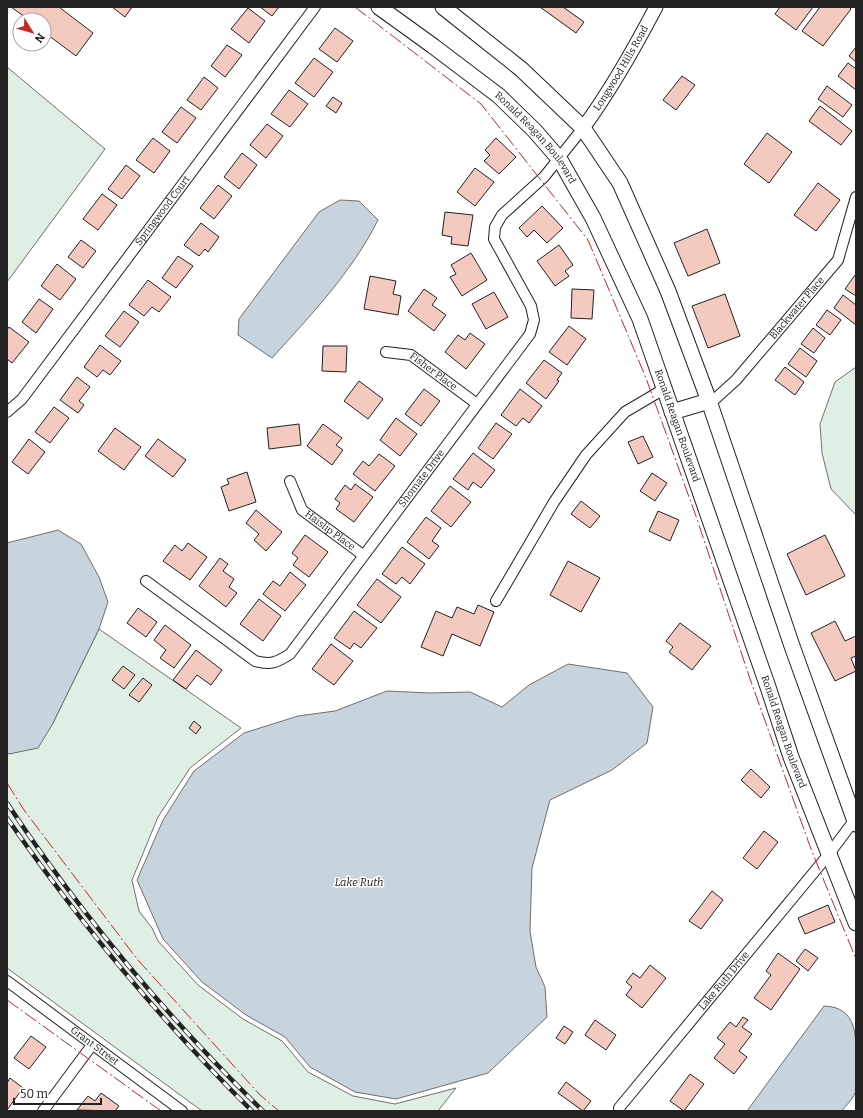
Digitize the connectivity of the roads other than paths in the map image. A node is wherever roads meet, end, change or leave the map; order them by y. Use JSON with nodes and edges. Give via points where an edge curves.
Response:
{"nodes":[{"id":1,"x":316,"y":7,"type":"edge"},
{"id":2,"x":379,"y":7,"type":"edge"},
{"id":3,"x":443,"y":7,"type":"edge"},
{"id":4,"x":656,"y":7,"type":"edge"},
{"id":5,"x":583,"y":128,"type":"junction"},
{"id":6,"x":560,"y":160,"type":"junction"},
{"id":7,"x":856,"y":197,"type":"edge"},
{"id":8,"x":386,"y":352,"type":"dead end"},
{"id":9,"x":664,"y":389,"type":"junction"},
{"id":10,"x":709,"y":401,"type":"junction"},
{"id":11,"x":477,"y":404,"type":"junction"},
{"id":12,"x":7,"y":412,"type":"edge"},
{"id":13,"x":672,"y":412,"type":"junction"},
{"id":14,"x":290,"y":481,"type":"dead end"},
{"id":15,"x":363,"y":555,"type":"junction"},
{"id":16,"x":146,"y":581,"type":"dead end"},
{"id":17,"x":496,"y":601,"type":"dead end"},
{"id":18,"x":855,"y":821,"type":"edge"},
{"id":19,"x":828,"y":854,"type":"junction"},
{"id":20,"x":856,"y":923,"type":"edge"},
{"id":21,"x":7,"y":981,"type":"edge"},
{"id":22,"x":92,"y":1045,"type":"junction"},
{"id":23,"x":620,"y":1108,"type":"dead end"},
{"id":24,"x":43,"y":1111,"type":"edge"},
{"id":25,"x":182,"y":1111,"type":"edge"}],
"edges":[{"from":1,"to":12,"type":"street","name":"Springwood Court","via":[[26,393]]},
{"from":2,"to":6,"type":"main road","name":"Ronald Reagan Boulevard","via":[[499,96]]},
{"from":3,"to":5,"type":"main road","via":[[521,69]]},
{"from":4,"to":5,"type":"street","name":"Longwood Hills Road","via":[[629,57]]},
{"from":5,"to":6,"type":"street","name":"Shomate Drive"},
{"from":5,"to":10,"type":"main road","via":[[620,183],[640,226],[668,291]]},
{"from":6,"to":9,"type":"main road","name":"Ronald Reagan Boulevard","via":[[619,271],[640,319]]},
{"from":6,"to":11,"type":"street","name":"Shomate Drive","via":[[502,215],[495,227],[494,239],[531,306],[534,320],[530,334]]},
{"from":7,"to":10,"type":"street","name":"Blackwater Place","via":[[843,245],[834,265],[736,380],[715,399]]},
{"from":8,"to":11,"type":"street","name":"Fisher Place","via":[[411,355]]},
{"from":9,"to":13,"type":"main road","name":"Ronald Reagan Boulevard"},
{"from":9,"to":17,"type":"street","via":[[624,412],[586,455],[554,502]]},
{"from":10,"to":13,"type":"main road"},
{"from":10,"to":18,"type":"main road","via":[[797,661]]},
{"from":11,"to":15,"type":"street","name":"Shomate Drive"},
{"from":13,"to":19,"type":"main road","name":"Ronald Reagan Boulevard","via":[[791,757]]},
{"from":14,"to":15,"type":"street","name":"Haislip Place","via":[[302,510]]},
{"from":15,"to":16,"type":"street","name":"Shomate Drive","via":[[290,654],[278,662],[266,664],[255,661]]},
{"from":18,"to":19,"type":"street","name":"Lake Ruth Drive"},
{"from":19,"to":20,"type":"main road","name":"Ronald Reagan Boulevard"},
{"from":19,"to":23,"type":"street","name":"Lake Ruth Drive"},
{"from":21,"to":22,"type":"street","name":"Grant Street"},
{"from":22,"to":24,"type":"street"},
{"from":22,"to":25,"type":"street","name":"Grant Street"}]}
